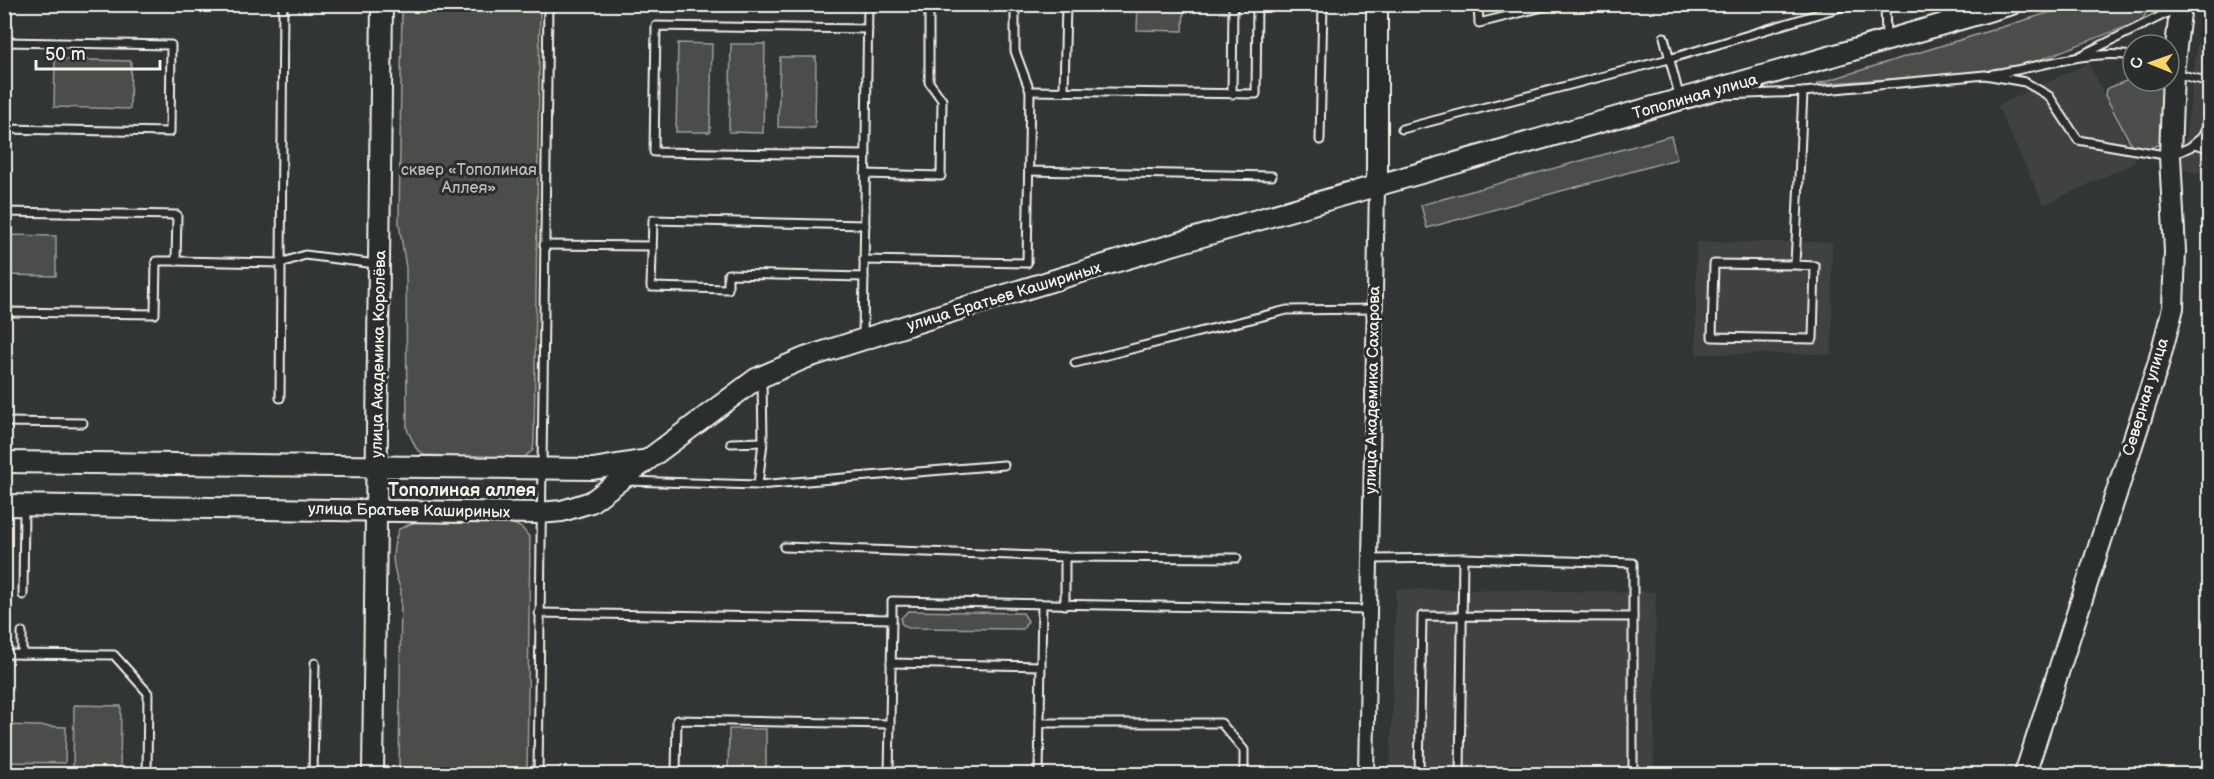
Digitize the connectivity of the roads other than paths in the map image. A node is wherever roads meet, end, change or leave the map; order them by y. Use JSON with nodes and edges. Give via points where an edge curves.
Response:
{"nodes":[{"id":1,"x":283,"y":4,"type":"edge"},
{"id":2,"x":382,"y":4,"type":"edge"},
{"id":3,"x":548,"y":4,"type":"edge"},
{"id":4,"x":868,"y":4,"type":"edge"},
{"id":5,"x":929,"y":4,"type":"edge"},
{"id":6,"x":1015,"y":4,"type":"edge"},
{"id":7,"x":1066,"y":4,"type":"edge"},
{"id":8,"x":1233,"y":4,"type":"edge"},
{"id":9,"x":1257,"y":4,"type":"edge"},
{"id":10,"x":1323,"y":4,"type":"edge"},
{"id":11,"x":1377,"y":4,"type":"edge"},
{"id":12,"x":1478,"y":4,"type":"edge"},
{"id":13,"x":1555,"y":4,"type":"edge"},
{"id":14,"x":1851,"y":4,"type":"edge"},
{"id":15,"x":1885,"y":4,"type":"edge"},
{"id":16,"x":2012,"y":4,"type":"edge"},
{"id":17,"x":2181,"y":6,"type":"edge"},
{"id":18,"x":1990,"y":8,"type":"edge"},
{"id":19,"x":868,"y":29,"type":"junction"},
{"id":20,"x":2177,"y":33,"type":"edge"},
{"id":21,"x":1664,"y":37,"type":"dead end"},
{"id":22,"x":1886,"y":41,"type":"junction"},
{"id":23,"x":4,"y":42,"type":"edge"},
{"id":24,"x":2121,"y":54,"type":"edge"},
{"id":25,"x":1669,"y":59,"type":"junction"},
{"id":26,"x":2075,"y":59,"type":"junction"},
{"id":27,"x":2181,"y":74,"type":"edge"},
{"id":28,"x":1985,"y":75,"type":"junction"},
{"id":29,"x":2210,"y":82,"type":"edge"},
{"id":30,"x":1030,"y":91,"type":"junction"},
{"id":31,"x":1064,"y":91,"type":"junction"},
{"id":32,"x":1803,"y":92,"type":"junction"},
{"id":33,"x":2170,"y":93,"type":"edge"},
{"id":34,"x":1232,"y":94,"type":"junction"},
{"id":35,"x":1700,"y":96,"type":"junction"},
{"id":36,"x":1680,"y":101,"type":"junction"},
{"id":37,"x":2210,"y":121,"type":"edge"},
{"id":38,"x":4,"y":129,"type":"edge"},
{"id":39,"x":1402,"y":129,"type":"dead end"},
{"id":40,"x":1320,"y":140,"type":"dead end"},
{"id":41,"x":2194,"y":144,"type":"junction"},
{"id":42,"x":2210,"y":148,"type":"edge"},
{"id":43,"x":866,"y":155,"type":"junction"},
{"id":44,"x":2169,"y":156,"type":"junction"},
{"id":45,"x":1029,"y":171,"type":"junction"},
{"id":46,"x":866,"y":174,"type":"junction"},
{"id":47,"x":1272,"y":176,"type":"dead end"},
{"id":48,"x":1377,"y":186,"type":"junction"},
{"id":49,"x":4,"y":212,"type":"edge"},
{"id":50,"x":865,"y":225,"type":"junction"},
{"id":51,"x":544,"y":244,"type":"junction"},
{"id":52,"x":652,"y":246,"type":"junction"},
{"id":53,"x":864,"y":260,"type":"junction"},
{"id":54,"x":176,"y":261,"type":"junction"},
{"id":55,"x":281,"y":263,"type":"junction"},
{"id":56,"x":380,"y":264,"type":"junction"},
{"id":57,"x":1795,"y":265,"type":"junction"},
{"id":58,"x":864,"y":277,"type":"junction"},
{"id":59,"x":1374,"y":309,"type":"junction"},
{"id":60,"x":4,"y":312,"type":"edge"},
{"id":61,"x":863,"y":339,"type":"junction"},
{"id":62,"x":1075,"y":363,"type":"dead end"},
{"id":63,"x":762,"y":376,"type":"junction"},
{"id":64,"x":280,"y":398,"type":"dead end"},
{"id":65,"x":4,"y":422,"type":"edge"},
{"id":66,"x":83,"y":423,"type":"dead end"},
{"id":67,"x":763,"y":442,"type":"junction"},
{"id":68,"x":731,"y":443,"type":"dead end"},
{"id":69,"x":655,"y":457,"type":"junction"},
{"id":70,"x":4,"y":462,"type":"edge"},
{"id":71,"x":1004,"y":465,"type":"dead end"},
{"id":72,"x":377,"y":466,"type":"junction"},
{"id":73,"x":541,"y":469,"type":"junction"},
{"id":74,"x":621,"y":480,"type":"junction"},
{"id":75,"x":758,"y":485,"type":"junction"},
{"id":76,"x":14,"y":505,"type":"edge"},
{"id":77,"x":377,"y":511,"type":"junction"},
{"id":78,"x":539,"y":513,"type":"junction"},
{"id":79,"x":784,"y":547,"type":"dead end"},
{"id":80,"x":1065,"y":557,"type":"junction"},
{"id":81,"x":1237,"y":558,"type":"dead end"},
{"id":82,"x":1463,"y":558,"type":"junction"},
{"id":83,"x":1370,"y":559,"type":"junction"},
{"id":84,"x":23,"y":595,"type":"dead end"},
{"id":85,"x":1042,"y":604,"type":"junction"},
{"id":86,"x":1065,"y":604,"type":"junction"},
{"id":87,"x":1369,"y":610,"type":"junction"},
{"id":88,"x":538,"y":613,"type":"junction"},
{"id":89,"x":1633,"y":617,"type":"junction"},
{"id":90,"x":1463,"y":618,"type":"junction"},
{"id":91,"x":892,"y":620,"type":"junction"},
{"id":92,"x":22,"y":632,"type":"dead end"},
{"id":93,"x":4,"y":654,"type":"edge"},
{"id":94,"x":22,"y":654,"type":"junction"},
{"id":95,"x":315,"y":663,"type":"dead end"},
{"id":96,"x":891,"y":663,"type":"junction"},
{"id":97,"x":1041,"y":666,"type":"junction"},
{"id":98,"x":1040,"y":723,"type":"junction"},
{"id":99,"x":890,"y":724,"type":"junction"},
{"id":100,"x":147,"y":774,"type":"edge"},
{"id":101,"x":313,"y":774,"type":"edge"},
{"id":102,"x":373,"y":774,"type":"edge"},
{"id":103,"x":538,"y":774,"type":"edge"},
{"id":104,"x":676,"y":774,"type":"edge"},
{"id":105,"x":889,"y":774,"type":"edge"},
{"id":106,"x":1039,"y":774,"type":"edge"},
{"id":107,"x":1244,"y":774,"type":"edge"},
{"id":108,"x":1366,"y":774,"type":"edge"},
{"id":109,"x":1419,"y":774,"type":"edge"},
{"id":110,"x":1460,"y":774,"type":"edge"},
{"id":111,"x":1633,"y":774,"type":"edge"},
{"id":112,"x":2025,"y":774,"type":"edge"}],
"edges":[{"from":1,"to":55,"type":"lane"},
{"from":2,"to":56,"type":"main road","name":"улица Академика Королёва"},
{"from":3,"to":51,"type":"lane"},
{"from":4,"to":19,"type":"lane"},
{"from":5,"to":46,"type":"lane","via":[[928,82],[942,100],[941,176]]},
{"from":6,"to":30,"type":"lane","via":[[1015,51]]},
{"from":7,"to":31,"type":"lane"},
{"from":8,"to":34,"type":"lane"},
{"from":9,"to":34,"type":"lane","via":[[1256,94]]},
{"from":10,"to":40,"type":"lane"},
{"from":11,"to":48,"type":"main road","name":"улица Академика Сахарова"},
{"from":12,"to":13,"type":"lane","via":[[1479,23]]},
{"from":14,"to":25,"type":"lane"},
{"from":15,"to":22,"type":"lane"},
{"from":16,"to":18,"type":"main road","name":"Тополиная улица"},
{"from":17,"to":20,"type":"main road","name":"Северная улица"},
{"from":17,"to":26,"type":"lane"},
{"from":18,"to":22,"type":"main road","name":"Тополиная улица"},
{"from":19,"to":43,"type":"lane"},
{"from":19,"to":43,"type":"lane","via":[[656,26],[654,152]]},
{"from":21,"to":25,"type":"lane"},
{"from":22,"to":35,"type":"main road","name":"Тополиная улица"},
{"from":23,"to":38,"type":"lane","via":[[171,45],[170,132]]},
{"from":24,"to":26,"type":"lane"},
{"from":25,"to":36,"type":"lane"},
{"from":25,"to":39,"type":"lane"},
{"from":26,"to":28,"type":"lane"},
{"from":27,"to":29,"type":"lane"},
{"from":28,"to":32,"type":"lane"},
{"from":28,"to":44,"type":"lane","via":[[2025,82],[2049,96],[2078,140]]},
{"from":30,"to":31,"type":"lane"},
{"from":30,"to":45,"type":"lane"},
{"from":31,"to":34,"type":"lane"},
{"from":32,"to":35,"type":"lane"},
{"from":32,"to":57,"type":"lane"},
{"from":33,"to":44,"type":"main road","name":"Северная улица"},
{"from":35,"to":36,"type":"main road","name":"Тополиная улица"},
{"from":36,"to":48,"type":"main road","name":"Тополиная улица"},
{"from":37,"to":41,"type":"lane"},
{"from":41,"to":42,"type":"lane"},
{"from":41,"to":44,"type":"lane"},
{"from":43,"to":46,"type":"lane"},
{"from":44,"to":112,"type":"main road","name":"Северная улица","via":[[2175,251],[2173,308]]},
{"from":45,"to":47,"type":"lane"},
{"from":45,"to":53,"type":"lane","via":[[1027,263]]},
{"from":46,"to":50,"type":"lane"},
{"from":48,"to":59,"type":"street","name":"улица Академика Сахарова"},
{"from":48,"to":61,"type":"main road","name":"улица Братьев Кашириных"},
{"from":49,"to":54,"type":"lane","via":[[177,215]]},
{"from":50,"to":52,"type":"lane","via":[[653,220]]},
{"from":50,"to":53,"type":"lane"},
{"from":51,"to":52,"type":"lane"},
{"from":51,"to":73,"type":"lane"},
{"from":52,"to":58,"type":"lane","via":[[651,287],[728,289],[728,274]]},
{"from":53,"to":58,"type":"lane"},
{"from":54,"to":55,"type":"lane"},
{"from":54,"to":60,"type":"lane","via":[[156,261],[155,314]]},
{"from":55,"to":56,"type":"lane","via":[[305,255]]},
{"from":55,"to":64,"type":"lane"},
{"from":56,"to":72,"type":"main road","name":"улица Академика Королёва"},
{"from":57,"to":57,"type":"lane","via":[[1714,264],[1712,337],[1813,339],[1815,266]]},
{"from":58,"to":61,"type":"lane"},
{"from":59,"to":62,"type":"lane","via":[[1287,309]]},
{"from":59,"to":83,"type":"street","name":"улица Академика Сахарова"},
{"from":61,"to":63,"type":"main road","name":"улица Братьев Кашириных"},
{"from":63,"to":67,"type":"lane"},
{"from":63,"to":69,"type":"main road","name":"улица Братьев Кашириных","via":[[709,412]]},
{"from":65,"to":66,"type":"lane"},
{"from":67,"to":68,"type":"lane"},
{"from":67,"to":75,"type":"lane"},
{"from":69,"to":73,"type":"main road","name":"улица Братьев Кашириных","via":[[623,466]]},
{"from":69,"to":74,"type":"main road","name":"улица Братьев Кашириных"},
{"from":70,"to":72,"type":"main road","name":"улица Братьев Кашириных"},
{"from":71,"to":75,"type":"lane"},
{"from":72,"to":73,"type":"main road","name":"улица Братьев Кашириных"},
{"from":72,"to":77,"type":"main road","name":"улица Академика Королёва"},
{"from":73,"to":78,"type":"lane"},
{"from":74,"to":75,"type":"lane"},
{"from":74,"to":78,"type":"main road","name":"улица Братьев Кашириных","via":[[591,502]]},
{"from":76,"to":77,"type":"main road","name":"улица Братьев Кашириных"},
{"from":76,"to":84,"type":"lane"},
{"from":77,"to":78,"type":"main road","name":"улица Братьев Кашириных"},
{"from":77,"to":102,"type":"main road","name":"улица Академика Королёва"},
{"from":78,"to":88,"type":"lane"},
{"from":79,"to":80,"type":"lane"},
{"from":80,"to":81,"type":"lane"},
{"from":80,"to":86,"type":"lane"},
{"from":82,"to":83,"type":"lane"},
{"from":82,"to":89,"type":"lane","via":[[1633,563]]},
{"from":82,"to":90,"type":"lane"},
{"from":83,"to":87,"type":"street","name":"улица Академика Сахарова"},
{"from":85,"to":86,"type":"lane"},
{"from":85,"to":91,"type":"lane","via":[[892,601]]},
{"from":85,"to":97,"type":"lane"},
{"from":86,"to":87,"type":"lane"},
{"from":87,"to":108,"type":"street","name":"улица Академика Сахарова"},
{"from":88,"to":91,"type":"lane"},
{"from":88,"to":103,"type":"lane"},
{"from":89,"to":90,"type":"lane"},
{"from":89,"to":111,"type":"lane"},
{"from":90,"to":109,"type":"lane","via":[[1422,616]]},
{"from":90,"to":110,"type":"lane"},
{"from":91,"to":96,"type":"lane"},
{"from":92,"to":94,"type":"lane"},
{"from":93,"to":94,"type":"lane"},
{"from":94,"to":100,"type":"lane","via":[[114,655],[148,693]]},
{"from":95,"to":101,"type":"lane"},
{"from":96,"to":97,"type":"lane"},
{"from":96,"to":99,"type":"lane"},
{"from":97,"to":98,"type":"lane"},
{"from":98,"to":106,"type":"lane"},
{"from":98,"to":107,"type":"lane","via":[[1221,723],[1244,750]]},
{"from":99,"to":104,"type":"lane","via":[[677,720]]},
{"from":99,"to":105,"type":"lane"}]}
